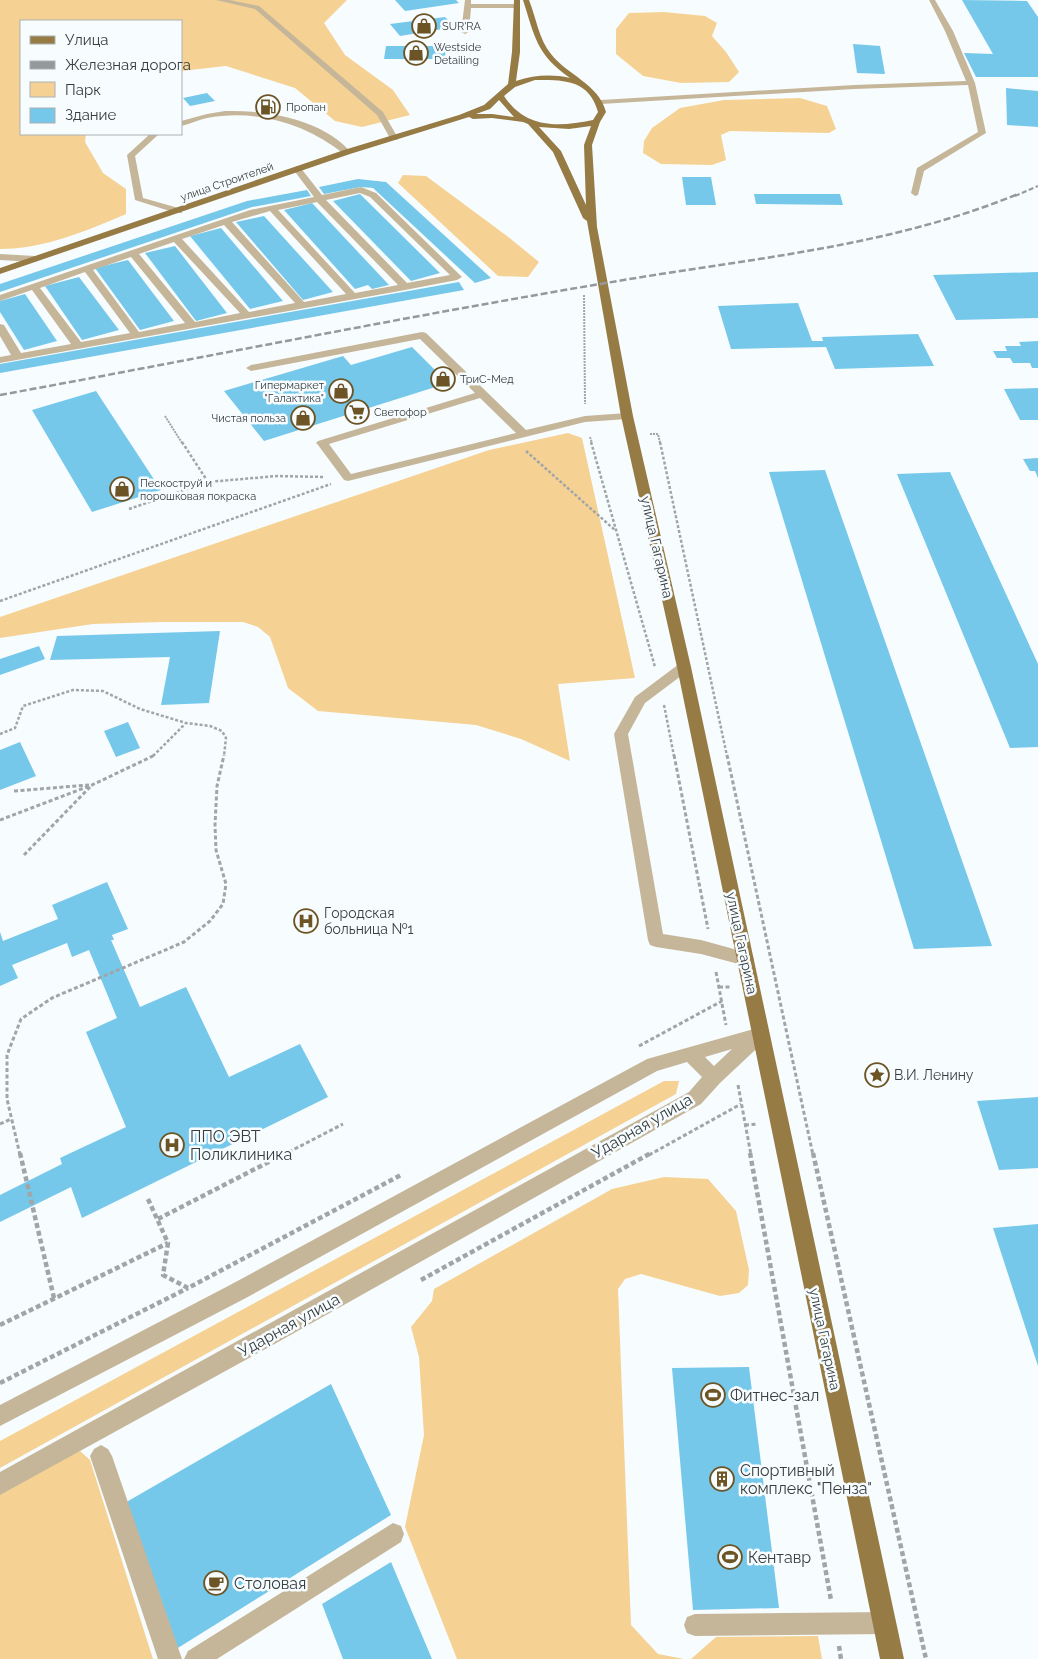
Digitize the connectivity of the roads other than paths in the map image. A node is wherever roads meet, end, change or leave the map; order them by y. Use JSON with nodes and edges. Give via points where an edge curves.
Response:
{"nodes":[{"id":1,"x":219,"y":0,"type":"edge"},
{"id":2,"x":526,"y":0,"type":"edge"},
{"id":3,"x":932,"y":0,"type":"edge"},
{"id":4,"x":468,"y":3,"type":"edge"},
{"id":5,"x":517,"y":3,"type":"edge"},
{"id":6,"x":465,"y":32,"type":"dead end"},
{"id":7,"x":579,"y":83,"type":"junction"},
{"id":8,"x":970,"y":83,"type":"junction"},
{"id":9,"x":512,"y":85,"type":"junction"},
{"id":10,"x":500,"y":96,"type":"junction"},
{"id":11,"x":601,"y":102,"type":"junction"},
{"id":12,"x":462,"y":117,"type":"junction"},
{"id":13,"x":521,"y":120,"type":"junction"},
{"id":14,"x":596,"y":122,"type":"junction"},
{"id":15,"x":182,"y":124,"type":"edge"},
{"id":16,"x":532,"y":125,"type":"junction"},
{"id":17,"x":154,"y":135,"type":"edge"},
{"id":18,"x":394,"y":138,"type":"junction"},
{"id":19,"x":347,"y":152,"type":"junction"},
{"id":20,"x":297,"y":169,"type":"junction"},
{"id":21,"x":915,"y":193,"type":"dead end"},
{"id":22,"x":320,"y":199,"type":"junction"},
{"id":23,"x":272,"y":208,"type":"junction"},
{"id":24,"x":179,"y":210,"type":"junction"},
{"id":25,"x":226,"y":221,"type":"junction"},
{"id":26,"x":592,"y":226,"type":"junction"},
{"id":27,"x":176,"y":238,"type":"junction"},
{"id":28,"x":134,"y":252,"type":"junction"},
{"id":29,"x":0,"y":257,"type":"edge"},
{"id":30,"x":35,"y":259,"type":"junction"},
{"id":31,"x":87,"y":268,"type":"junction"},
{"id":32,"x":0,"y":271,"type":"edge"},
{"id":33,"x":34,"y":286,"type":"junction"},
{"id":34,"x":405,"y":287,"type":"junction"},
{"id":35,"x":353,"y":296,"type":"junction"},
{"id":36,"x":0,"y":298,"type":"edge"},
{"id":37,"x":302,"y":305,"type":"junction"},
{"id":38,"x":247,"y":315,"type":"junction"},
{"id":39,"x":192,"y":325,"type":"junction"},
{"id":40,"x":0,"y":327,"type":"edge"},
{"id":41,"x":136,"y":335,"type":"junction"},
{"id":42,"x":78,"y":346,"type":"junction"},
{"id":43,"x":18,"y":357,"type":"junction"},
{"id":44,"x":0,"y":360,"type":"edge"},
{"id":45,"x":251,"y":368,"type":"dead end"},
{"id":46,"x":482,"y":394,"type":"junction"},
{"id":47,"x":627,"y":416,"type":"junction"},
{"id":48,"x":524,"y":435,"type":"junction"},
{"id":49,"x":684,"y":667,"type":"junction"},
{"id":50,"x":746,"y":959,"type":"junction"},
{"id":51,"x":761,"y":1034,"type":"junction"},
{"id":52,"x":689,"y":1054,"type":"junction"},
{"id":53,"x":714,"y":1077,"type":"junction"},
{"id":54,"x":0,"y":1416,"type":"edge"},
{"id":55,"x":101,"y":1456,"type":"dead end"},
{"id":56,"x":0,"y":1484,"type":"edge"},
{"id":57,"x":393,"y":1534,"type":"dead end"},
{"id":58,"x":885,"y":1623,"type":"junction"},
{"id":59,"x":696,"y":1626,"type":"dead end"},
{"id":60,"x":170,"y":1659,"type":"edge"},
{"id":61,"x":196,"y":1659,"type":"edge"},
{"id":62,"x":892,"y":1659,"type":"edge"}],
"edges":[{"from":1,"to":18,"type":"street","via":[[257,7],[380,114]]},
{"from":2,"to":7,"type":"main road","via":[[546,54]]},
{"from":3,"to":8,"type":"street","via":[[949,30]]},
{"from":4,"to":5,"type":"street"},
{"from":4,"to":6,"type":"street"},
{"from":5,"to":9,"type":"main road"},
{"from":7,"to":9,"type":"main road","via":[[558,78],[534,78]]},
{"from":7,"to":11,"type":"main road","via":[[593,91]]},
{"from":8,"to":11,"type":"street"},
{"from":8,"to":21,"type":"street","via":[[982,133],[920,170]]},
{"from":9,"to":10,"type":"main road"},
{"from":10,"to":12,"type":"main road","via":[[487,108]]},
{"from":10,"to":13,"type":"main road","via":[[506,107]]},
{"from":11,"to":14,"type":"main road","via":[[602,112]]},
{"from":12,"to":13,"type":"main road","via":[[492,116]]},
{"from":12,"to":18,"type":"main road","name":"улица Строителей"},
{"from":13,"to":16,"type":"main road"},
{"from":14,"to":16,"type":"main road","via":[[576,126]]},
{"from":14,"to":26,"type":"main road","via":[[588,145]]},
{"from":15,"to":19,"type":"street","via":[[207,116],[253,113],[309,127],[335,141]]},
{"from":16,"to":26,"type":"main road","via":[[557,150]]},
{"from":17,"to":24,"type":"street","via":[[131,155],[139,200]]},
{"from":18,"to":19,"type":"main road","name":"улица Строителей"},
{"from":19,"to":20,"type":"main road","name":"улица Строителей"},
{"from":20,"to":22,"type":"street"},
{"from":20,"to":24,"type":"main road","name":"улица Строителей"},
{"from":22,"to":23,"type":"street"},
{"from":22,"to":34,"type":"street"},
{"from":22,"to":34,"type":"street","via":[[361,190],[373,195],[457,277]]},
{"from":23,"to":25,"type":"street"},
{"from":23,"to":35,"type":"street"},
{"from":24,"to":30,"type":"main road","name":"улица Строителей"},
{"from":25,"to":27,"type":"street"},
{"from":25,"to":37,"type":"street"},
{"from":26,"to":47,"type":"main road","name":"улица Гагарина"},
{"from":27,"to":28,"type":"street"},
{"from":27,"to":38,"type":"street"},
{"from":28,"to":31,"type":"street"},
{"from":28,"to":39,"type":"street"},
{"from":29,"to":30,"type":"street"},
{"from":30,"to":32,"type":"main road","name":"улица Строителей"},
{"from":31,"to":33,"type":"street"},
{"from":31,"to":41,"type":"street"},
{"from":33,"to":36,"type":"street"},
{"from":33,"to":42,"type":"street"},
{"from":34,"to":35,"type":"street"},
{"from":35,"to":37,"type":"street"},
{"from":37,"to":38,"type":"street"},
{"from":38,"to":39,"type":"street"},
{"from":39,"to":41,"type":"street"},
{"from":40,"to":43,"type":"street"},
{"from":41,"to":42,"type":"street"},
{"from":42,"to":43,"type":"street"},
{"from":43,"to":44,"type":"street"},
{"from":45,"to":46,"type":"street","via":[[422,335]]},
{"from":46,"to":48,"type":"street"},
{"from":46,"to":48,"type":"street","via":[[322,443],[348,478]]},
{"from":47,"to":48,"type":"street","via":[[585,419]]},
{"from":47,"to":49,"type":"main road","name":"улица Гагарина"},
{"from":49,"to":50,"type":"main road","name":"улица Гагарина"},
{"from":49,"to":50,"type":"street","via":[[640,700],[621,734],[656,940]]},
{"from":50,"to":51,"type":"main road","name":"улица Гагарина"},
{"from":51,"to":52,"type":"street"},
{"from":51,"to":53,"type":"street","name":"Ударная улица"},
{"from":51,"to":58,"type":"main road","name":"улица Гагарина"},
{"from":52,"to":53,"type":"street"},
{"from":52,"to":54,"type":"street","via":[[653,1064],[237,1292]]},
{"from":53,"to":56,"type":"street","name":"Ударная улица","via":[[695,1098]]},
{"from":55,"to":60,"type":"street"},
{"from":57,"to":61,"type":"street"},
{"from":58,"to":59,"type":"street"},
{"from":58,"to":62,"type":"main road","name":"улица Гагарина"}]}
